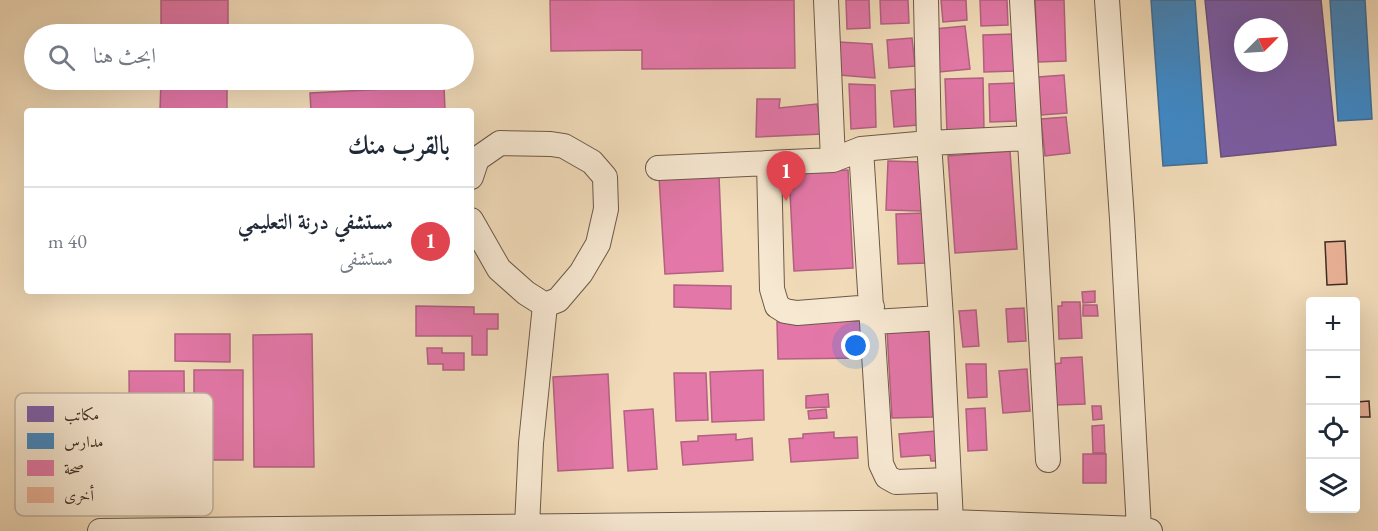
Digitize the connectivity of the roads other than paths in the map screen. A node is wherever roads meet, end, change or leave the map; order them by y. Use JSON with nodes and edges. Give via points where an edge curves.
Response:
{"nodes":[{"id":1,"x":826,"y":0,"type":"edge"},
{"id":2,"x":926,"y":0,"type":"edge"},
{"id":3,"x":1022,"y":0,"type":"edge"},
{"id":4,"x":1107,"y":0,"type":"edge"},
{"id":5,"x":1029,"y":138,"type":"junction"},
{"id":6,"x":929,"y":143,"type":"junction"},
{"id":7,"x":861,"y":149,"type":"junction"},
{"id":8,"x":833,"y":160,"type":"junction"},
{"id":9,"x":770,"y":163,"type":"junction"},
{"id":10,"x":474,"y":168,"type":"edge"},
{"id":11,"x":658,"y":168,"type":"dead end"},
{"id":12,"x":474,"y":225,"type":"edge"},
{"id":13,"x":544,"y":305,"type":"junction"},
{"id":14,"x":872,"y":314,"type":"junction"},
{"id":15,"x":941,"y":318,"type":"junction"},
{"id":16,"x":1048,"y":460,"type":"dead end"},
{"id":17,"x":948,"y":480,"type":"junction"},
{"id":18,"x":951,"y":522,"type":"junction"},
{"id":19,"x":527,"y":526,"type":"junction"},
{"id":20,"x":590,"y":528,"type":"edge"},
{"id":21,"x":416,"y":529,"type":"edge"},
{"id":22,"x":292,"y":530,"type":"edge"},
{"id":23,"x":1144,"y":530,"type":"edge"},
{"id":24,"x":100,"y":531,"type":"edge"}],
"edges":[{"from":1,"to":8,"type":"street"},
{"from":2,"to":6,"type":"street"},
{"from":3,"to":5,"type":"street"},
{"from":4,"to":23,"type":"street"},
{"from":5,"to":6,"type":"street"},
{"from":5,"to":16,"type":"street"},
{"from":6,"to":7,"type":"street"},
{"from":6,"to":15,"type":"street"},
{"from":7,"to":8,"type":"street"},
{"from":7,"to":14,"type":"street"},
{"from":8,"to":9,"type":"street"},
{"from":9,"to":11,"type":"street"},
{"from":9,"to":14,"type":"street","via":[[772,289],[777,306],[797,313]]},
{"from":10,"to":13,"type":"street","via":[[477,159],[500,143],[551,144],[564,146],[592,162],[605,177],[606,209],[598,244],[581,273],[558,300]]},
{"from":12,"to":13,"type":"street","via":[[499,269]]},
{"from":13,"to":19,"type":"street"},
{"from":14,"to":15,"type":"street"},
{"from":14,"to":17,"type":"street","via":[[881,464],[887,477],[896,482]]},
{"from":15,"to":17,"type":"street"},
{"from":17,"to":18,"type":"street"},
{"from":18,"to":20,"type":"street"},
{"from":18,"to":23,"type":"street"},
{"from":19,"to":20,"type":"street"},
{"from":19,"to":21,"type":"street"},
{"from":21,"to":22,"type":"street"},
{"from":22,"to":24,"type":"street"}]}
